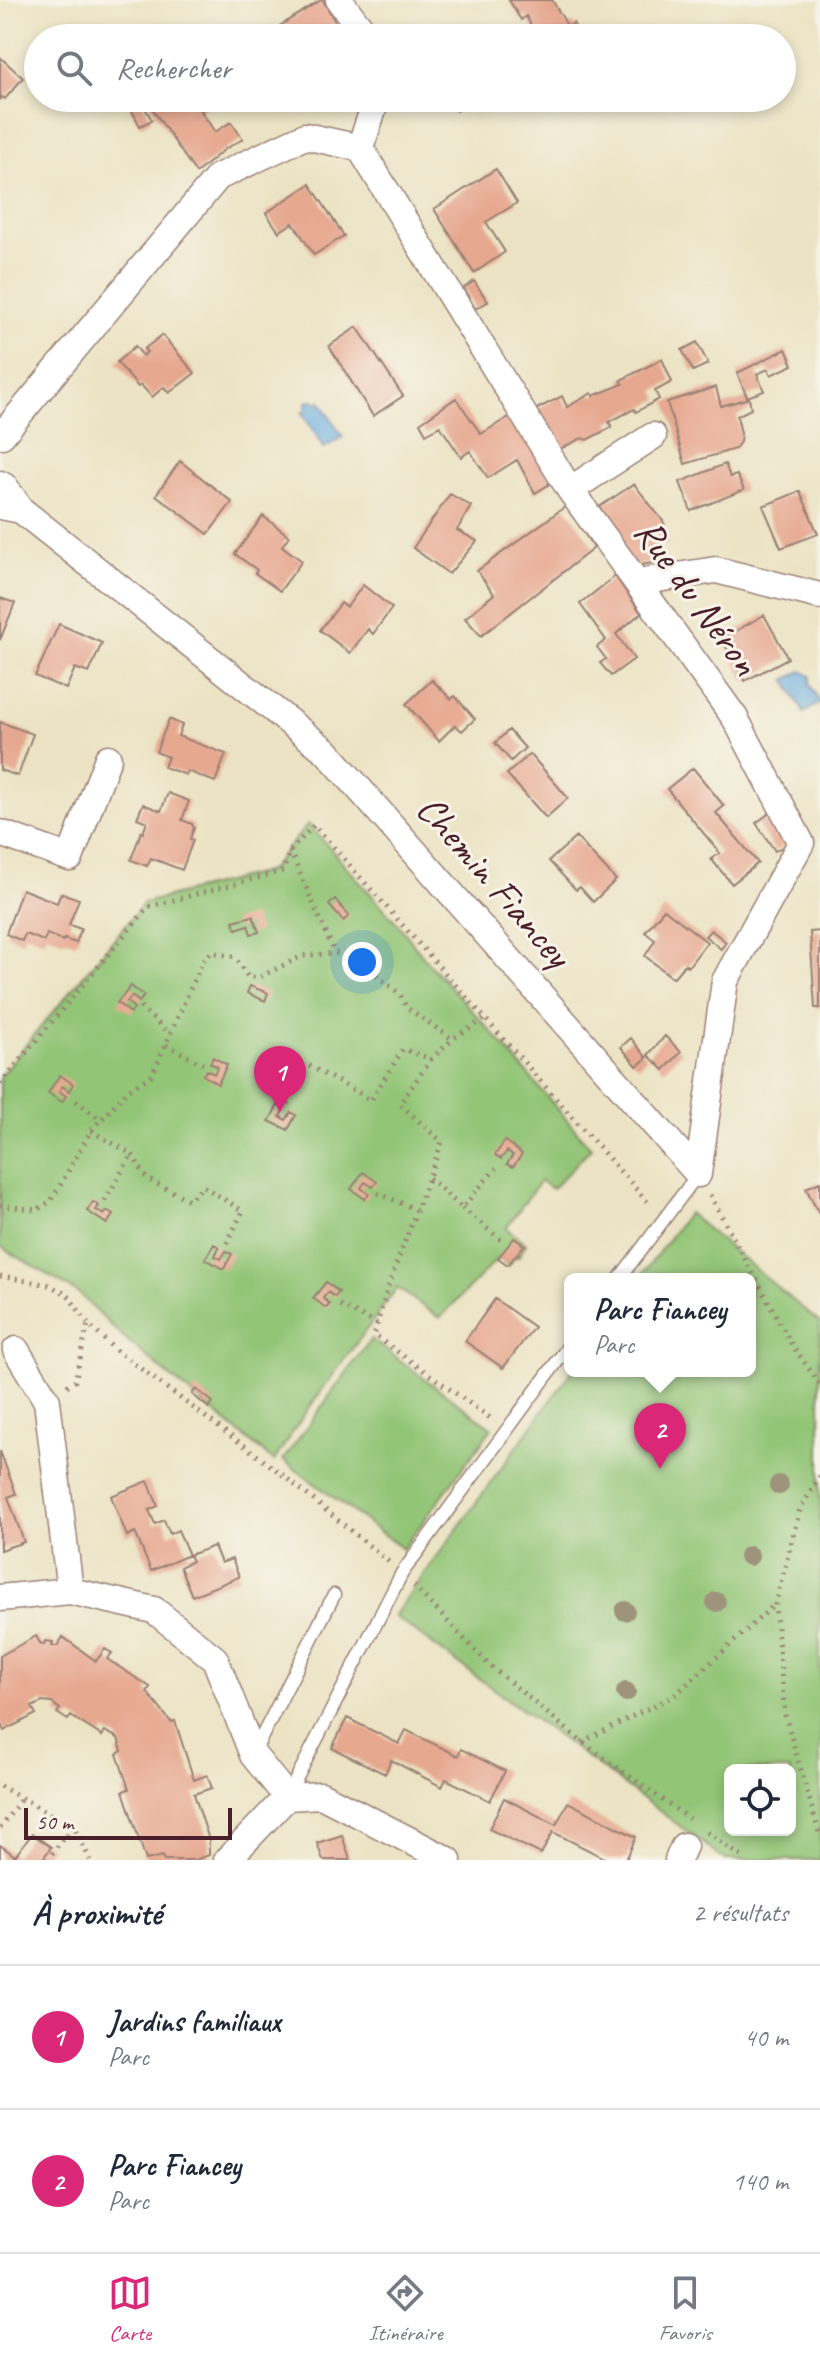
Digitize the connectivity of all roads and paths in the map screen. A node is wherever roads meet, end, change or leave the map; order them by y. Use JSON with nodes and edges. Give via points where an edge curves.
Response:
{"nodes":[{"id":1,"x":339,"y":0,"type":"edge"},
{"id":2,"x":357,"y":24,"type":"edge"},
{"id":3,"x":372,"y":112,"type":"edge"},
{"id":4,"x":360,"y":148,"type":"junction"},
{"id":5,"x":653,"y":436,"type":"dead end"},
{"id":6,"x":1,"y":437,"type":"edge"},
{"id":7,"x":0,"y":484,"type":"edge"},
{"id":8,"x":570,"y":490,"type":"junction"},
{"id":9,"x":10,"y":508,"type":"edge"},
{"id":10,"x":638,"y":582,"type":"junction"},
{"id":11,"x":820,"y":596,"type":"edge"},
{"id":12,"x":108,"y":758,"type":"dead end"},
{"id":13,"x":0,"y":833,"type":"edge"},
{"id":14,"x":290,"y":851,"type":"junction"},
{"id":15,"x":335,"y":953,"type":"junction"},
{"id":16,"x":140,"y":1007,"type":"dead end"},
{"id":17,"x":486,"y":1018,"type":"junction"},
{"id":18,"x":170,"y":1034,"type":"junction"},
{"id":19,"x":452,"y":1039,"type":"junction"},
{"id":20,"x":166,"y":1045,"type":"junction"},
{"id":21,"x":431,"y":1059,"type":"junction"},
{"id":22,"x":203,"y":1064,"type":"dead end"},
{"id":23,"x":0,"y":1084,"type":"edge"},
{"id":24,"x":76,"y":1101,"type":"dead end"},
{"id":25,"x":288,"y":1104,"type":"dead end"},
{"id":26,"x":101,"y":1120,"type":"junction"},
{"id":27,"x":91,"y":1131,"type":"junction"},
{"id":28,"x":132,"y":1154,"type":"junction"},
{"id":29,"x":496,"y":1168,"type":"dead end"},
{"id":30,"x":698,"y":1174,"type":"junction"},
{"id":31,"x":429,"y":1178,"type":"junction"},
{"id":32,"x":378,"y":1193,"type":"dead end"},
{"id":33,"x":105,"y":1201,"type":"dead end"},
{"id":34,"x":0,"y":1205,"type":"edge"},
{"id":35,"x":462,"y":1208,"type":"junction"},
{"id":36,"x":417,"y":1210,"type":"junction"},
{"id":37,"x":664,"y":1220,"type":"junction"},
{"id":38,"x":501,"y":1240,"type":"dead end"},
{"id":39,"x":227,"y":1243,"type":"dead end"},
{"id":40,"x":624,"y":1273,"type":"edge"},
{"id":41,"x":752,"y":1273,"type":"edge"},
{"id":42,"x":0,"y":1276,"type":"edge"},
{"id":43,"x":756,"y":1280,"type":"edge"},
{"id":44,"x":340,"y":1305,"type":"dead end"},
{"id":45,"x":88,"y":1324,"type":"junction"},
{"id":46,"x":377,"y":1324,"type":"junction"},
{"id":47,"x":16,"y":1350,"type":"dead end"},
{"id":48,"x":564,"y":1352,"type":"edge"},
{"id":49,"x":820,"y":1384,"type":"edge"},
{"id":50,"x":47,"y":1401,"type":"junction"},
{"id":51,"x":506,"y":1429,"type":"junction"},
{"id":52,"x":820,"y":1476,"type":"edge"},
{"id":53,"x":402,"y":1573,"type":"junction"},
{"id":54,"x":70,"y":1591,"type":"junction"},
{"id":55,"x":334,"y":1595,"type":"dead end"},
{"id":56,"x":0,"y":1598,"type":"edge"},
{"id":57,"x":775,"y":1605,"type":"junction"},
{"id":58,"x":582,"y":1742,"type":"junction"},
{"id":59,"x":253,"y":1755,"type":"junction"},
{"id":60,"x":1,"y":1787,"type":"edge"},
{"id":61,"x":287,"y":1797,"type":"junction"},
{"id":62,"x":21,"y":1799,"type":"junction"},
{"id":63,"x":72,"y":1827,"type":"junction"},
{"id":64,"x":0,"y":1828,"type":"edge"},
{"id":65,"x":820,"y":1836,"type":"edge"},
{"id":66,"x":47,"y":1860,"type":"edge"},
{"id":67,"x":90,"y":1860,"type":"edge"},
{"id":68,"x":227,"y":1860,"type":"edge"},
{"id":69,"x":448,"y":1860,"type":"edge"},
{"id":70,"x":746,"y":1860,"type":"edge"}],
"edges":[{"from":1,"to":2,"type":"street"},
{"from":3,"to":4,"type":"street"},
{"from":4,"to":6,"type":"street","via":[[305,136],[218,177]]},
{"from":4,"to":8,"type":"street","name":"Rue du Néron"},
{"from":5,"to":8,"type":"street"},
{"from":7,"to":9,"type":"street","name":"Chemin Fiancey"},
{"from":8,"to":10,"type":"street","name":"Rue du Néron"},
{"from":9,"to":30,"type":"street","name":"Chemin Fiancey","via":[[326,751]]},
{"from":10,"to":11,"type":"street","via":[[716,570]]},
{"from":10,"to":30,"type":"street","name":"Rue du Néron","via":[[735,718],[801,843],[725,981]]},
{"from":12,"to":13,"type":"street","via":[[70,858]]},
{"from":14,"to":15,"type":"path"},
{"from":14,"to":17,"type":"path","via":[[314,825]]},
{"from":14,"to":23,"type":"path","via":[[283,871],[148,907]]},
{"from":15,"to":18,"type":"path","via":[[302,956],[260,977],[248,977],[235,957],[212,952],[203,960]]},
{"from":15,"to":19,"type":"path","via":[[351,955],[400,994],[406,1007]]},
{"from":16,"to":18,"type":"path"},
{"from":17,"to":19,"type":"path"},
{"from":17,"to":37,"type":"path"},
{"from":18,"to":20,"type":"path"},
{"from":19,"to":21,"type":"path"},
{"from":20,"to":22,"type":"path"},
{"from":20,"to":26,"type":"path","via":[[152,1075],[128,1090]]},
{"from":21,"to":25,"type":"path","via":[[403,1049],[371,1100],[308,1065],[301,1067]]},
{"from":21,"to":31,"type":"path","via":[[400,1104],[442,1142]]},
{"from":24,"to":26,"type":"path"},
{"from":26,"to":27,"type":"path"},
{"from":27,"to":28,"type":"path"},
{"from":27,"to":34,"type":"path","via":[[51,1201],[37,1210]]},
{"from":28,"to":33,"type":"path"},
{"from":28,"to":39,"type":"path","via":[[147,1179],[189,1200],[203,1186],[243,1211]]},
{"from":29,"to":35,"type":"path"},
{"from":30,"to":37,"type":"lane"},
{"from":30,"to":41,"type":"path"},
{"from":31,"to":35,"type":"path"},
{"from":31,"to":36,"type":"path"},
{"from":32,"to":36,"type":"path"},
{"from":35,"to":38,"type":"path"},
{"from":36,"to":46,"type":"path"},
{"from":37,"to":40,"type":"lane"},
{"from":42,"to":45,"type":"path","via":[[49,1285],[68,1295]]},
{"from":43,"to":49,"type":"path"},
{"from":44,"to":46,"type":"path"},
{"from":45,"to":50,"type":"path","via":[[75,1381]]},
{"from":45,"to":53,"type":"path"},
{"from":46,"to":51,"type":"path","via":[[374,1335]]},
{"from":47,"to":50,"type":"street"},
{"from":48,"to":51,"type":"lane"},
{"from":50,"to":54,"type":"street"},
{"from":51,"to":53,"type":"lane"},
{"from":52,"to":57,"type":"path","via":[[800,1509]]},
{"from":53,"to":58,"type":"path","via":[[488,1664]]},
{"from":53,"to":61,"type":"lane"},
{"from":54,"to":56,"type":"street"},
{"from":54,"to":59,"type":"street","via":[[154,1610],[215,1659]]},
{"from":55,"to":59,"type":"lane"},
{"from":57,"to":58,"type":"path","via":[[675,1695]]},
{"from":57,"to":65,"type":"path","via":[[785,1715]]},
{"from":58,"to":70,"type":"path"},
{"from":59,"to":61,"type":"street"},
{"from":60,"to":62,"type":"path"},
{"from":61,"to":68,"type":"street"},
{"from":61,"to":69,"type":"street","via":[[321,1795]]},
{"from":62,"to":63,"type":"path"},
{"from":62,"to":64,"type":"path"},
{"from":63,"to":66,"type":"path"},
{"from":63,"to":67,"type":"path"}]}
